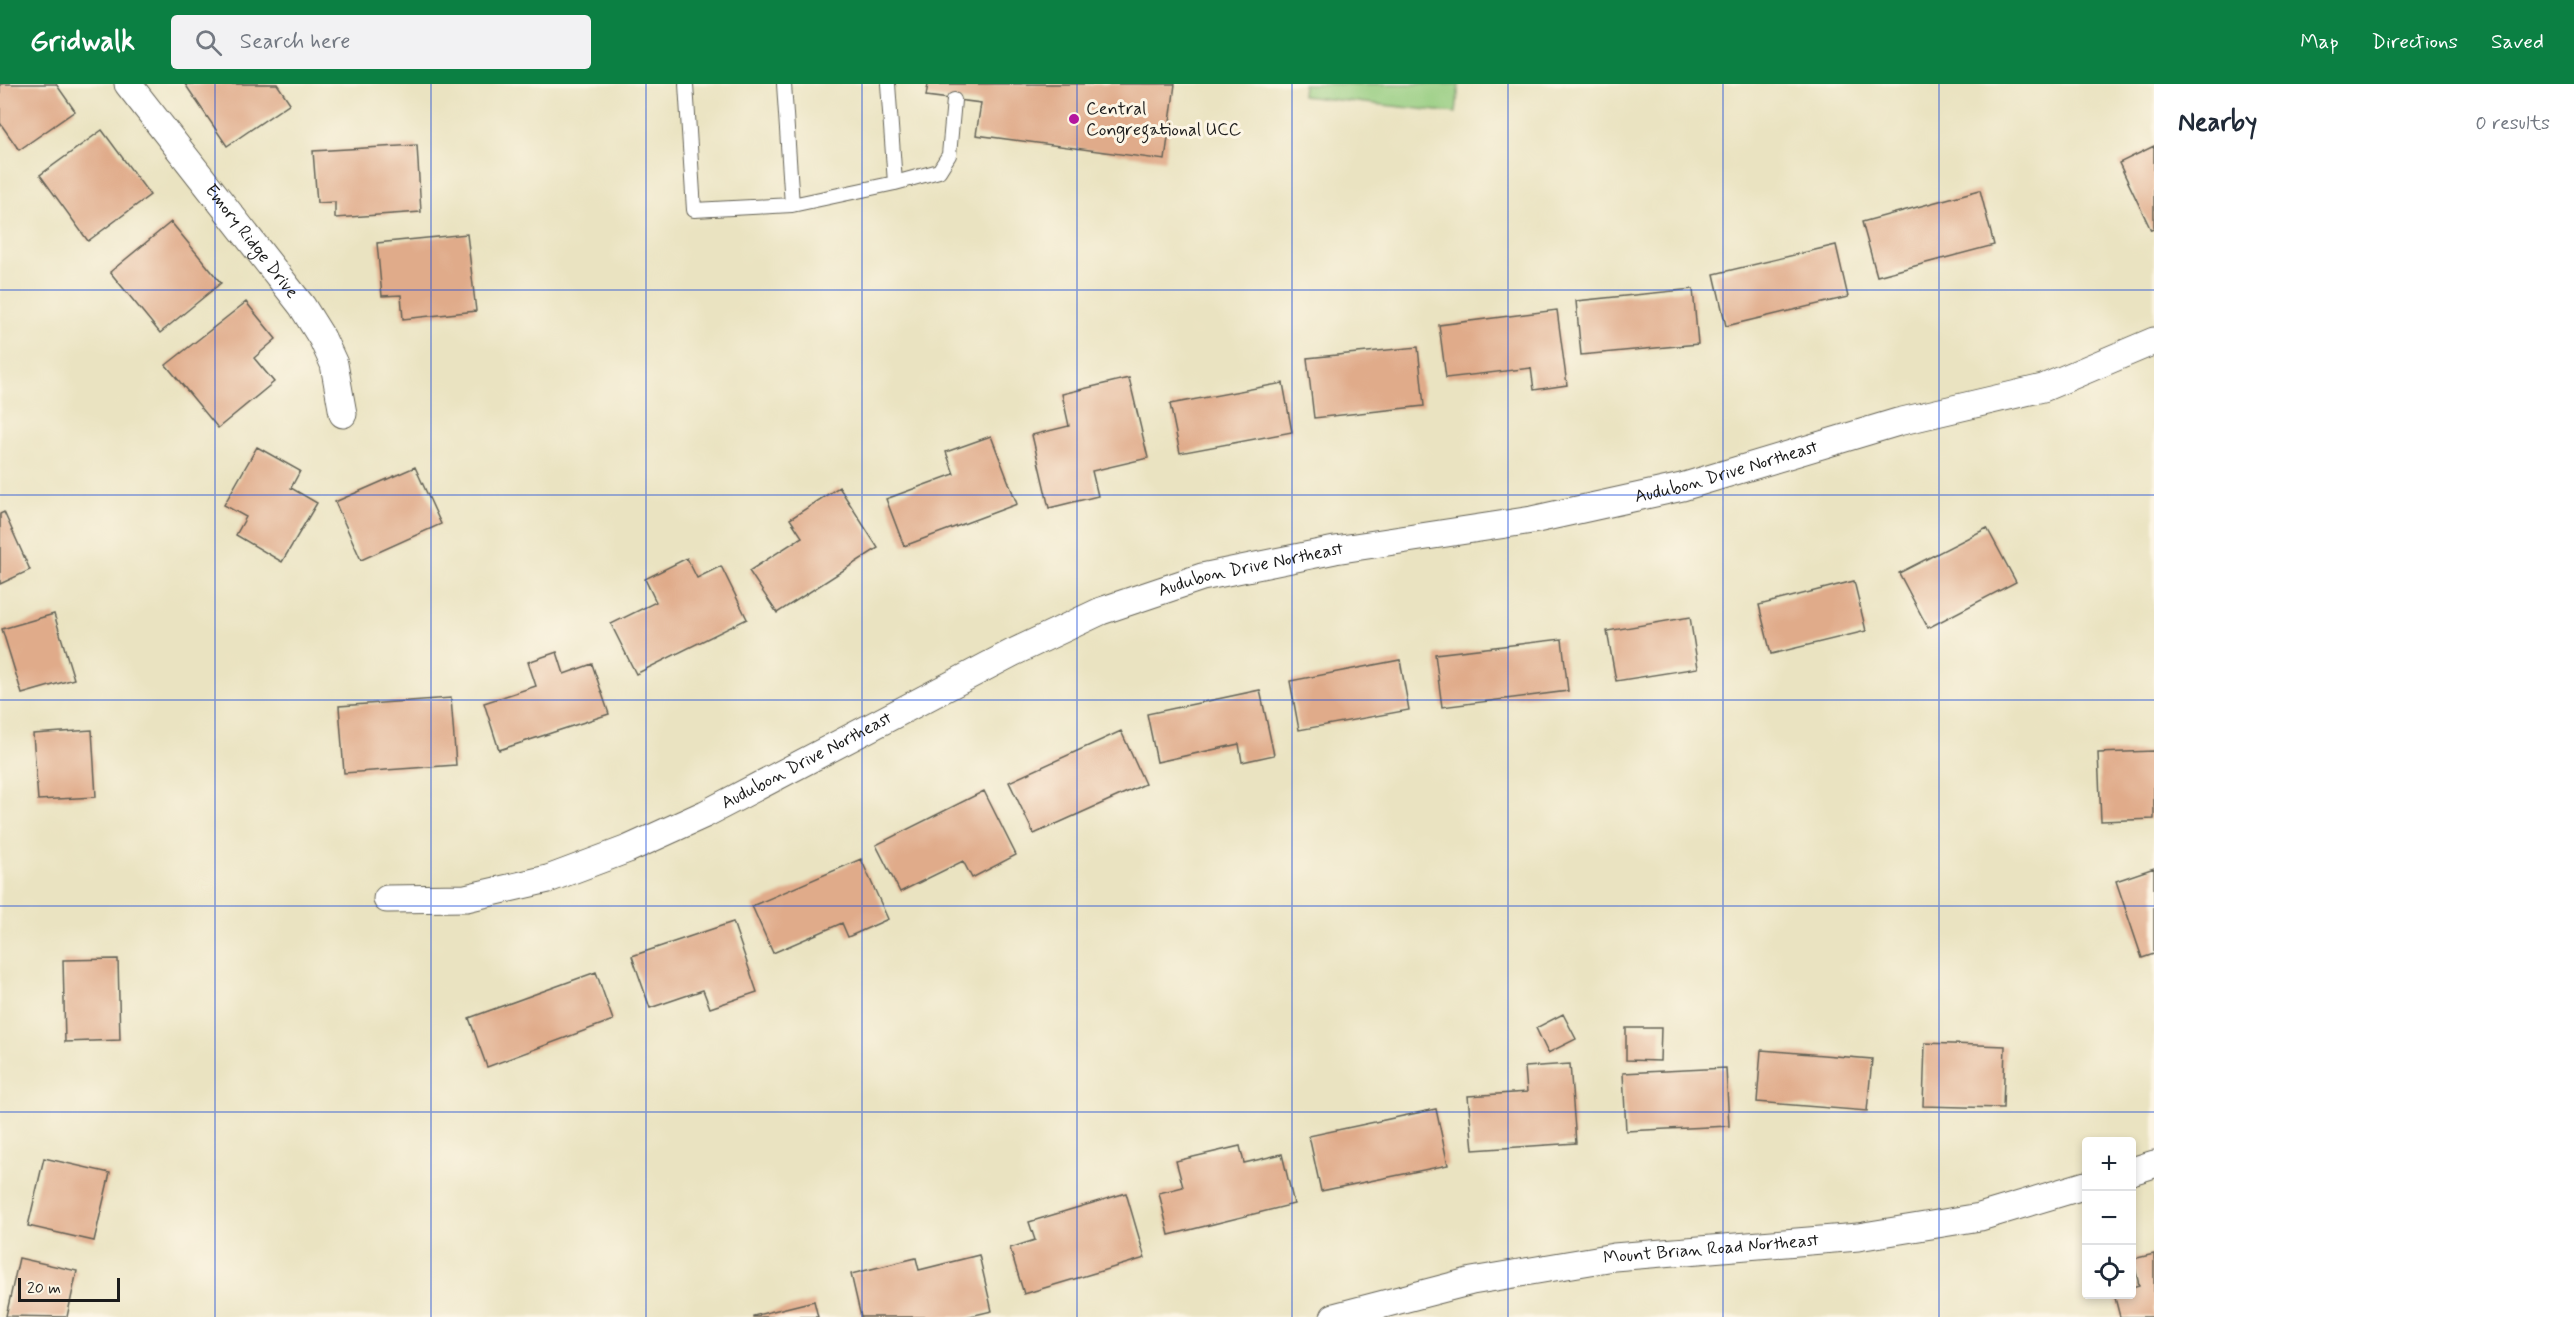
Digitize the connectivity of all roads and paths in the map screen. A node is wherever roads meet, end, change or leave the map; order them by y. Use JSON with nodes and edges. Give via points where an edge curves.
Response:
{"nodes":[{"id":1,"x":128,"y":84,"type":"edge"},
{"id":2,"x":686,"y":84,"type":"edge"},
{"id":3,"x":784,"y":84,"type":"edge"},
{"id":4,"x":888,"y":84,"type":"edge"},
{"id":5,"x":954,"y":100,"type":"dead end"},
{"id":6,"x":895,"y":183,"type":"junction"},
{"id":7,"x":792,"y":205,"type":"junction"},
{"id":8,"x":2154,"y":341,"type":"edge"},
{"id":9,"x":343,"y":414,"type":"dead end"},
{"id":10,"x":387,"y":899,"type":"dead end"},
{"id":11,"x":2154,"y":1164,"type":"edge"},
{"id":12,"x":2136,"y":1170,"type":"edge"},
{"id":13,"x":2082,"y":1186,"type":"edge"},
{"id":14,"x":1334,"y":1317,"type":"edge"}],
"edges":[{"from":1,"to":9,"type":"street","name":"Emory Ridge Drive","via":[[302,306],[334,364]]},
{"from":2,"to":7,"type":"lane","via":[[694,210]]},
{"from":3,"to":7,"type":"lane"},
{"from":4,"to":6,"type":"lane"},
{"from":5,"to":6,"type":"lane","via":[[949,155],[939,171]]},
{"from":6,"to":7,"type":"lane"},
{"from":8,"to":10,"type":"street","name":"Audubon Drive Northeast","via":[[2043,388],[1898,422],[1682,487],[1532,520],[1335,550],[1202,577],[1101,611],[1012,653],[705,814],[628,849],[548,879],[466,898]]},
{"from":11,"to":12,"type":"street"},
{"from":13,"to":14,"type":"street","name":"Mount Brian Road Northeast","via":[[1980,1217],[1858,1237],[1614,1257],[1472,1281]]}]}
